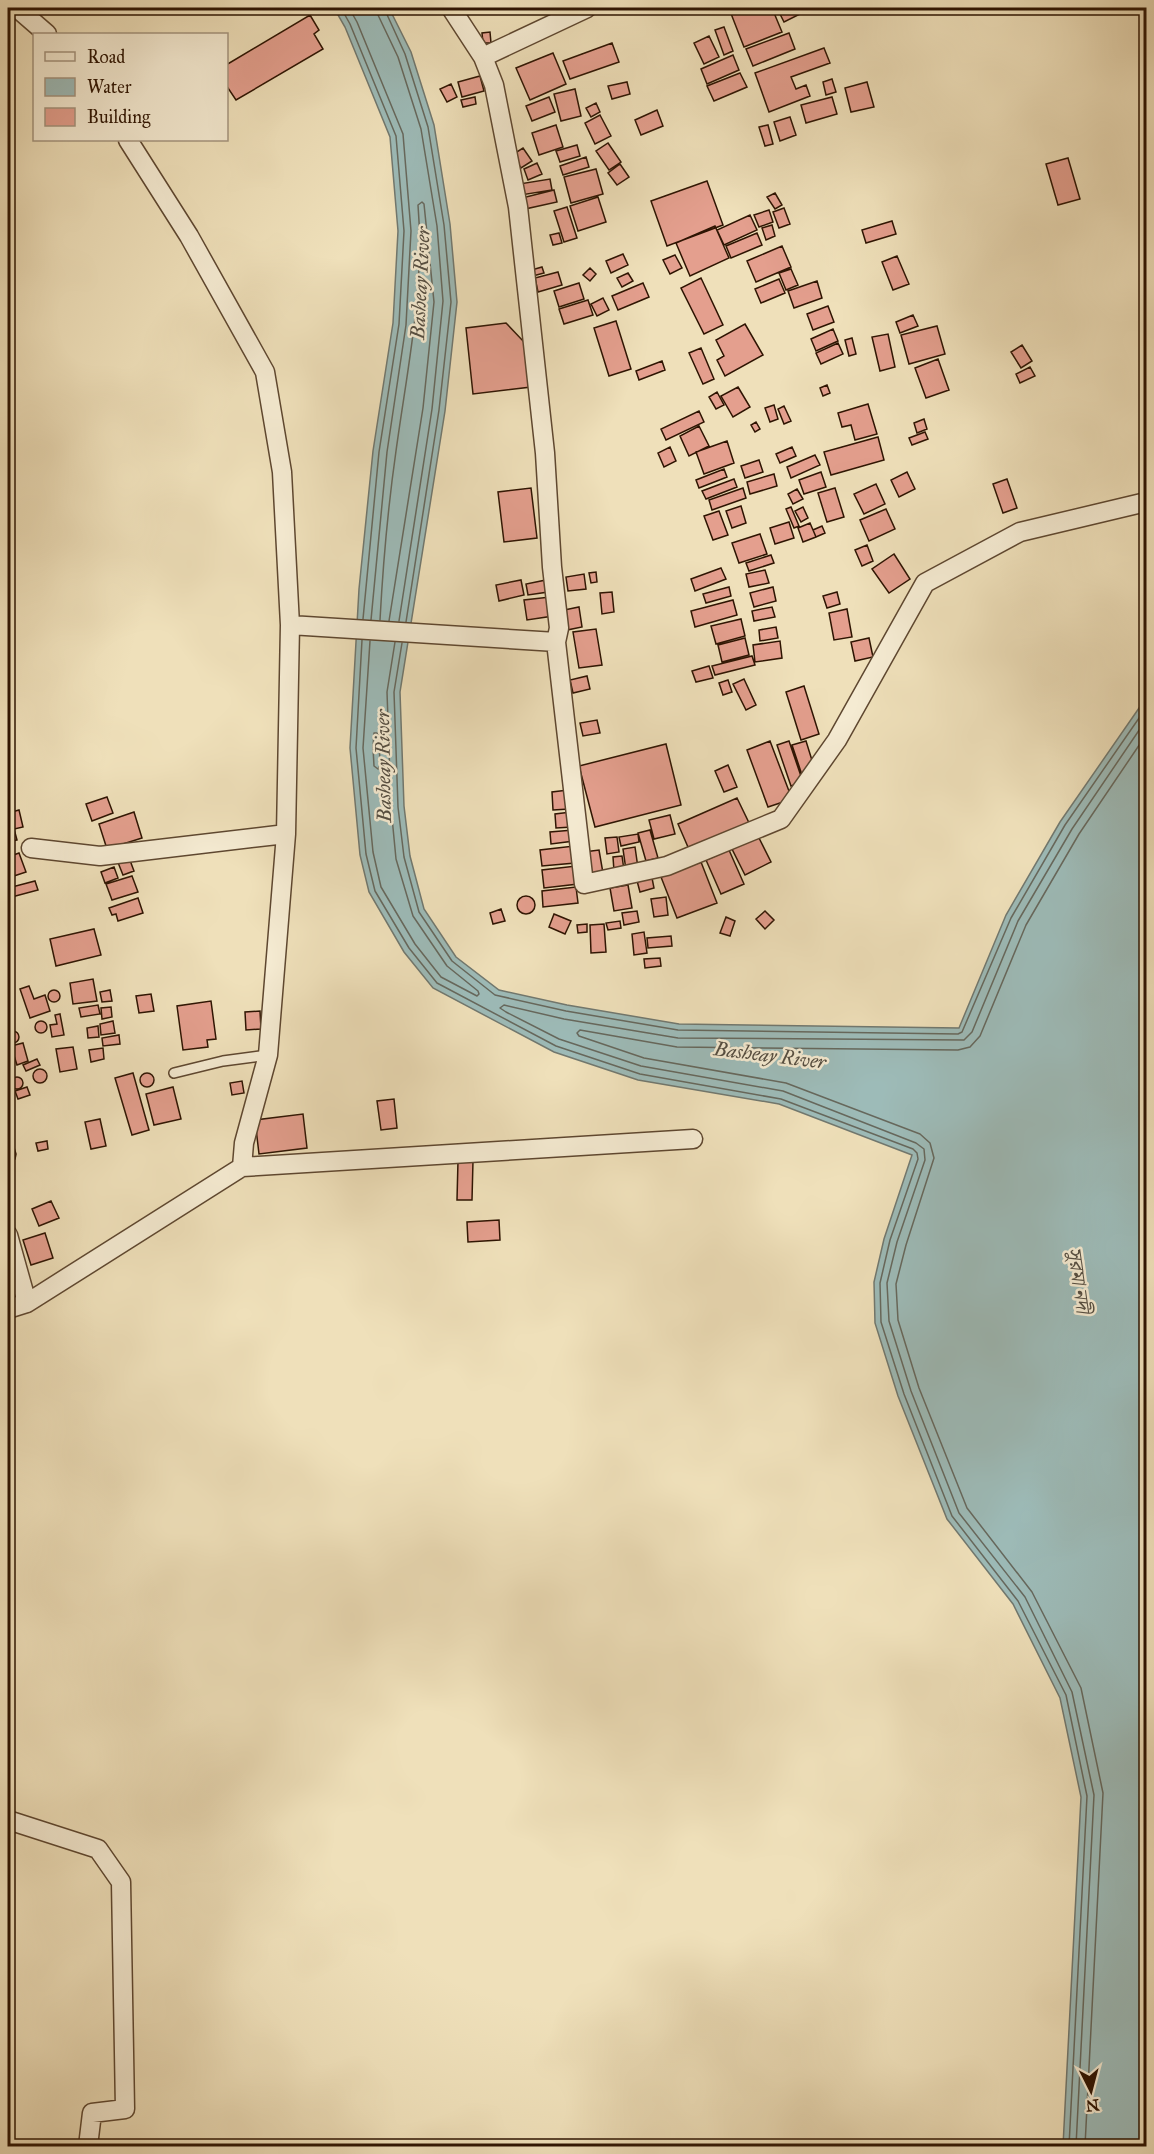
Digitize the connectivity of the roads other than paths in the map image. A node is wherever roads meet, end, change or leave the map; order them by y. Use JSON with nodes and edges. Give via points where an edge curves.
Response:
{"nodes":[{"id":1,"x":17,"y":8,"type":"edge"},
{"id":2,"x":451,"y":8,"type":"edge"},
{"id":3,"x":587,"y":8,"type":"edge"},
{"id":4,"x":46,"y":33,"type":"edge"},
{"id":5,"x":483,"y":57,"type":"junction"},
{"id":6,"x":129,"y":141,"type":"edge"},
{"id":7,"x":1146,"y":502,"type":"edge"},
{"id":8,"x":290,"y":625,"type":"junction"},
{"id":9,"x":556,"y":642,"type":"junction"},
{"id":10,"x":286,"y":834,"type":"junction"},
{"id":11,"x":31,"y":848,"type":"dead end"},
{"id":12,"x":268,"y":1055,"type":"junction"},
{"id":13,"x":174,"y":1073,"type":"dead end"},
{"id":14,"x":693,"y":1139,"type":"dead end"},
{"id":15,"x":242,"y":1167,"type":"junction"},
{"id":16,"x":8,"y":1235,"type":"edge"},
{"id":17,"x":27,"y":1303,"type":"junction"},
{"id":18,"x":8,"y":1309,"type":"edge"},
{"id":19,"x":8,"y":1820,"type":"edge"},
{"id":20,"x":88,"y":2146,"type":"edge"}],
"edges":[{"from":1,"to":4,"type":"street"},
{"from":2,"to":5,"type":"street"},
{"from":3,"to":5,"type":"street"},
{"from":5,"to":9,"type":"street","via":[[494,85],[518,207],[545,453],[560,628]]},
{"from":6,"to":8,"type":"street","via":[[189,236],[265,372],[282,472]]},
{"from":7,"to":9,"type":"street","via":[[1020,532],[925,583],[837,740],[781,819],[667,866],[584,884]]},
{"from":8,"to":9,"type":"street"},
{"from":8,"to":10,"type":"street"},
{"from":10,"to":11,"type":"street","via":[[100,856]]},
{"from":10,"to":12,"type":"street"},
{"from":12,"to":13,"type":"lane"},
{"from":12,"to":15,"type":"street","via":[[244,1143]]},
{"from":14,"to":15,"type":"street"},
{"from":15,"to":17,"type":"street"},
{"from":16,"to":17,"type":"street"},
{"from":17,"to":18,"type":"street"},
{"from":19,"to":20,"type":"street","via":[[98,1849],[122,1882],[125,2109],[92,2113]]}]}
